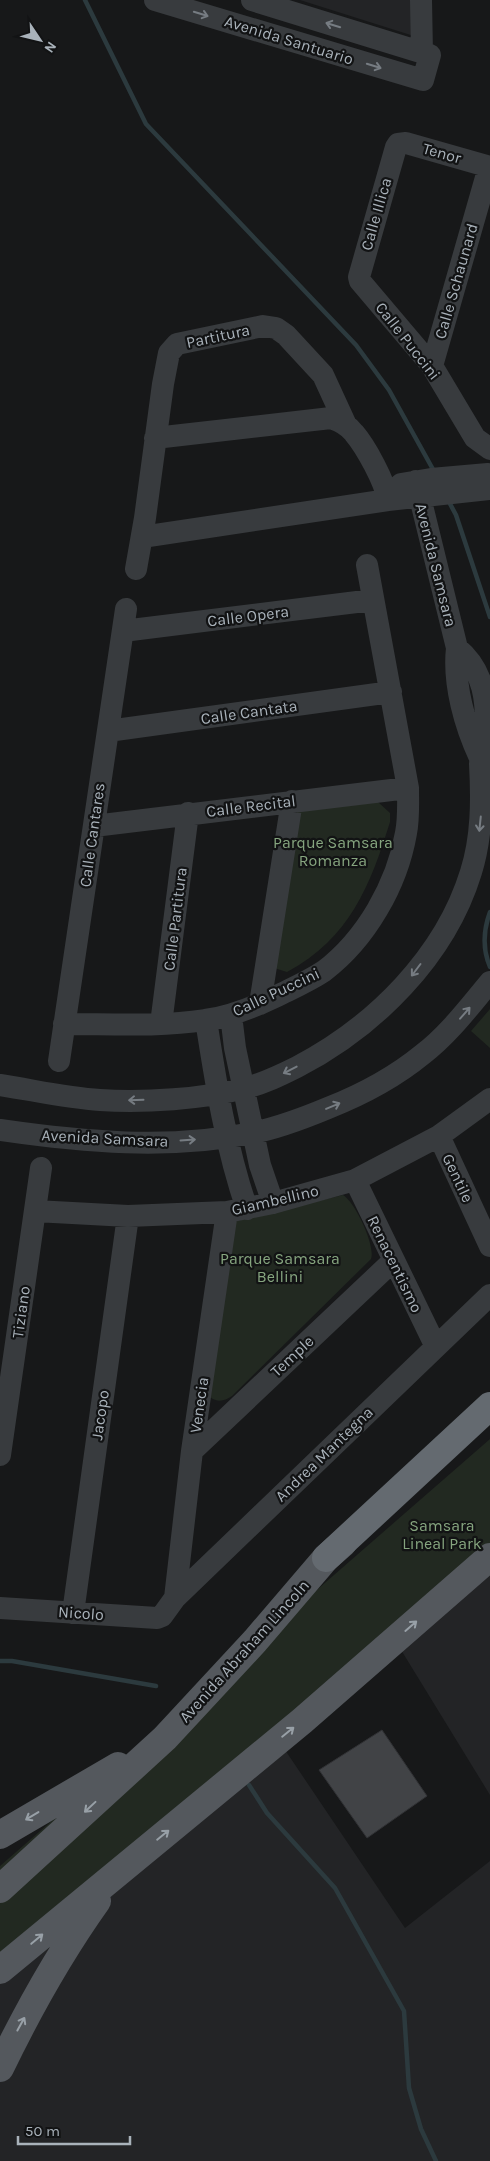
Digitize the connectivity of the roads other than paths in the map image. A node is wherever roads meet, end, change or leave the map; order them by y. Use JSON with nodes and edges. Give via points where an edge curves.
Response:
{"nodes":[{"id":1,"x":155,"y":0,"type":"edge"},
{"id":2,"x":252,"y":0,"type":"edge"},
{"id":3,"x":421,"y":0,"type":"edge"},
{"id":4,"x":291,"y":6,"type":"edge"},
{"id":5,"x":426,"y":54,"type":"junction"},
{"id":6,"x":396,"y":147,"type":"joint"},
{"id":7,"x":489,"y":167,"type":"edge"},
{"id":8,"x":360,"y":281,"type":"joint"},
{"id":9,"x":432,"y":366,"type":"junction"},
{"id":10,"x":346,"y":425,"type":"junction"},
{"id":11,"x":155,"y":438,"type":"junction"},
{"id":12,"x":490,"y":449,"type":"edge"},
{"id":13,"x":489,"y":481,"type":"edge"},
{"id":14,"x":425,"y":488,"type":"junction"},
{"id":15,"x":387,"y":493,"type":"junction"},
{"id":16,"x":142,"y":537,"type":"junction"},
{"id":17,"x":367,"y":565,"type":"dead end"},
{"id":18,"x":136,"y":569,"type":"dead end"},
{"id":19,"x":373,"y":600,"type":"junction"},
{"id":20,"x":126,"y":609,"type":"dead end"},
{"id":21,"x":122,"y":631,"type":"junction"},
{"id":22,"x":391,"y":692,"type":"junction"},
{"id":23,"x":108,"y":731,"type":"junction"},
{"id":24,"x":482,"y":743,"type":"edge"},
{"id":25,"x":408,"y":788,"type":"junction"},
{"id":26,"x":292,"y":801,"type":"junction"},
{"id":27,"x":188,"y":813,"type":"junction"},
{"id":28,"x":94,"y":826,"type":"junction"},
{"id":29,"x":490,"y":982,"type":"edge"},
{"id":30,"x":260,"y":1004,"type":"junction"},
{"id":31,"x":231,"y":1015,"type":"junction"},
{"id":32,"x":206,"y":1020,"type":"junction"},
{"id":33,"x":64,"y":1024,"type":"junction"},
{"id":34,"x":161,"y":1024,"type":"junction"},
{"id":35,"x":59,"y":1061,"type":"dead end"},
{"id":36,"x":0,"y":1085,"type":"edge"},
{"id":37,"x":244,"y":1089,"type":"junction"},
{"id":38,"x":219,"y":1093,"type":"junction"},
{"id":39,"x":490,"y":1098,"type":"edge"},
{"id":40,"x":0,"y":1130,"type":"edge"},
{"id":41,"x":254,"y":1133,"type":"junction"},
{"id":42,"x":439,"y":1136,"type":"junction"},
{"id":43,"x":226,"y":1137,"type":"junction"},
{"id":44,"x":41,"y":1168,"type":"dead end"},
{"id":45,"x":355,"y":1180,"type":"junction"},
{"id":46,"x":273,"y":1203,"type":"junction"},
{"id":47,"x":237,"y":1210,"type":"junction"},
{"id":48,"x":35,"y":1211,"type":"junction"},
{"id":49,"x":128,"y":1216,"type":"junction"},
{"id":50,"x":490,"y":1246,"type":"edge"},
{"id":51,"x":393,"y":1261,"type":"junction"},
{"id":52,"x":490,"y":1296,"type":"edge"},
{"id":53,"x":436,"y":1347,"type":"junction"},
{"id":54,"x":490,"y":1406,"type":"edge"},
{"id":55,"x":490,"y":1416,"type":"edge"},
{"id":56,"x":192,"y":1451,"type":"junction"},
{"id":57,"x":0,"y":1455,"type":"edge"},
{"id":58,"x":490,"y":1557,"type":"edge"},
{"id":59,"x":326,"y":1558,"type":"junction"},
{"id":60,"x":169,"y":1607,"type":"junction"},
{"id":61,"x":0,"y":1608,"type":"edge"},
{"id":62,"x":73,"y":1613,"type":"junction"},
{"id":63,"x":165,"y":1738,"type":"junction"},
{"id":64,"x":0,"y":1835,"type":"edge"},
{"id":65,"x":117,"y":1873,"type":"junction"},
{"id":66,"x":0,"y":1890,"type":"edge"},
{"id":67,"x":0,"y":1970,"type":"edge"},
{"id":68,"x":0,"y":2068,"type":"edge"}],
"edges":[{"from":1,"to":5,"type":"street","name":"Avenida Santuario","one_way":true,"via":[[423,80]]},
{"from":2,"to":4,"type":"street","name":"Avenida Santuario"},
{"from":3,"to":5,"type":"street"},
{"from":5,"to":4,"type":"street","name":"Avenida Santuario","one_way":true},
{"from":6,"to":7,"type":"street","name":"Tenor","via":[[406,143]]},
{"from":6,"to":8,"type":"street","name":"Calle Illica","via":[[359,274]]},
{"from":7,"to":9,"type":"street","name":"Calle Schaunard"},
{"from":8,"to":9,"type":"street","name":"Calle Puccini"},
{"from":9,"to":12,"type":"street","name":"Calle Puccini","via":[[475,438]]},
{"from":10,"to":11,"type":"street","via":[[331,418]]},
{"from":10,"to":11,"type":"street","name":"Partitura","via":[[323,375],[286,335],[276,328],[263,326],[178,344],[172,349]]},
{"from":10,"to":15,"type":"street","via":[[355,433]]},
{"from":11,"to":16,"type":"street","name":"Partitura"},
{"from":13,"to":14,"type":"street"},
{"from":14,"to":15,"type":"street"},
{"from":14,"to":24,"type":"street","name":"Avenida Samsara","via":[[457,648],[467,656],[480,678],[483,691]]},
{"from":15,"to":16,"type":"street"},
{"from":16,"to":18,"type":"street","name":"Partitura"},
{"from":17,"to":19,"type":"street","name":"Calle Puccini"},
{"from":19,"to":21,"type":"street","name":"Calle Opera"},
{"from":19,"to":22,"type":"street","name":"Calle Puccini"},
{"from":20,"to":21,"type":"street","name":"Calle Cantares"},
{"from":21,"to":23,"type":"street","name":"Calle Cantares"},
{"from":22,"to":23,"type":"street","name":"Calle Cantata"},
{"from":22,"to":25,"type":"street","name":"Calle Puccini"},
{"from":23,"to":28,"type":"street","name":"Calle Cantares"},
{"from":24,"to":37,"type":"street","name":"Avenida Samsara","one_way":true,"via":[[481,821],[472,872],[453,914],[424,960],[394,997],[346,1037],[284,1074]]},
{"from":25,"to":26,"type":"street","name":"Calle Recital"},
{"from":25,"to":30,"type":"street","name":"Calle Puccini","via":[[406,834],[389,888],[376,911],[356,939],[330,965],[306,982]]},
{"from":26,"to":27,"type":"street","name":"Calle Recital"},
{"from":26,"to":30,"type":"street"},
{"from":27,"to":28,"type":"street","name":"Calle Recital"},
{"from":27,"to":34,"type":"street","name":"Calle Partitura"},
{"from":28,"to":33,"type":"street","name":"Calle Cantares"},
{"from":41,"to":29,"type":"street","name":"Avenida Samsara","one_way":true,"via":[[335,1106],[394,1074],[438,1041]]},
{"from":30,"to":31,"type":"street","name":"Calle Puccini"},
{"from":31,"to":32,"type":"street","name":"Calle Puccini"},
{"from":31,"to":37,"type":"street"},
{"from":32,"to":34,"type":"street","name":"Calle Puccini"},
{"from":32,"to":38,"type":"street"},
{"from":33,"to":34,"type":"street","name":"Calle Puccini"},
{"from":33,"to":35,"type":"street","name":"Calle Cantares"},
{"from":38,"to":36,"type":"street","name":"Avenida Samsara","one_way":true,"via":[[102,1100]]},
{"from":37,"to":38,"type":"street","name":"Avenida Samsara"},
{"from":37,"to":41,"type":"street"},
{"from":38,"to":43,"type":"street"},
{"from":39,"to":42,"type":"street","name":"Giambellino"},
{"from":40,"to":43,"type":"street","name":"Avenida Samsara","one_way":true,"via":[[59,1139],[151,1143]]},
{"from":41,"to":43,"type":"street","name":"Avenida Samsara"},
{"from":41,"to":46,"type":"street","via":[[261,1170]]},
{"from":42,"to":45,"type":"street","name":"Giambellino"},
{"from":42,"to":50,"type":"street","name":"Gentile"},
{"from":43,"to":47,"type":"street","via":[[235,1175]]},
{"from":44,"to":48,"type":"street","name":"Tiziano"},
{"from":45,"to":46,"type":"street","name":"Giambellino"},
{"from":45,"to":51,"type":"street","name":"Renacentismo"},
{"from":46,"to":47,"type":"street","name":"Giambellino"},
{"from":47,"to":49,"type":"street","name":"Giambellino"},
{"from":47,"to":56,"type":"street","name":"Venecia"},
{"from":48,"to":49,"type":"street","name":"Giambellino"},
{"from":48,"to":57,"type":"street","name":"Tiziano"},
{"from":49,"to":62,"type":"street","name":"Jacopo"},
{"from":51,"to":53,"type":"street","name":"Renacentismo"},
{"from":51,"to":56,"type":"street","name":"Temple"},
{"from":52,"to":53,"type":"street","name":"Andrea Mantegna"},
{"from":53,"to":60,"type":"street","name":"Andrea Mantegna"},
{"from":54,"to":59,"type":"highway"},
{"from":55,"to":59,"type":"main road","name":"Avenida Abraham Lincoln"},
{"from":56,"to":60,"type":"street","name":"Venecia"},
{"from":65,"to":58,"type":"main road","one_way":true,"via":[[302,1721]]},
{"from":59,"to":63,"type":"main road","name":"Avenida Abraham Lincoln"},
{"from":60,"to":62,"type":"street","name":"Nicolo","via":[[157,1618]]},
{"from":61,"to":62,"type":"street","name":"Nicolo"},
{"from":63,"to":64,"type":"main road","one_way":true},
{"from":63,"to":66,"type":"main road","name":"Avenida Abraham Lincoln","one_way":true},
{"from":67,"to":65,"type":"main road","one_way":true},
{"from":68,"to":65,"type":"main road","one_way":true,"via":[[19,2028],[81,1923]]}]}
